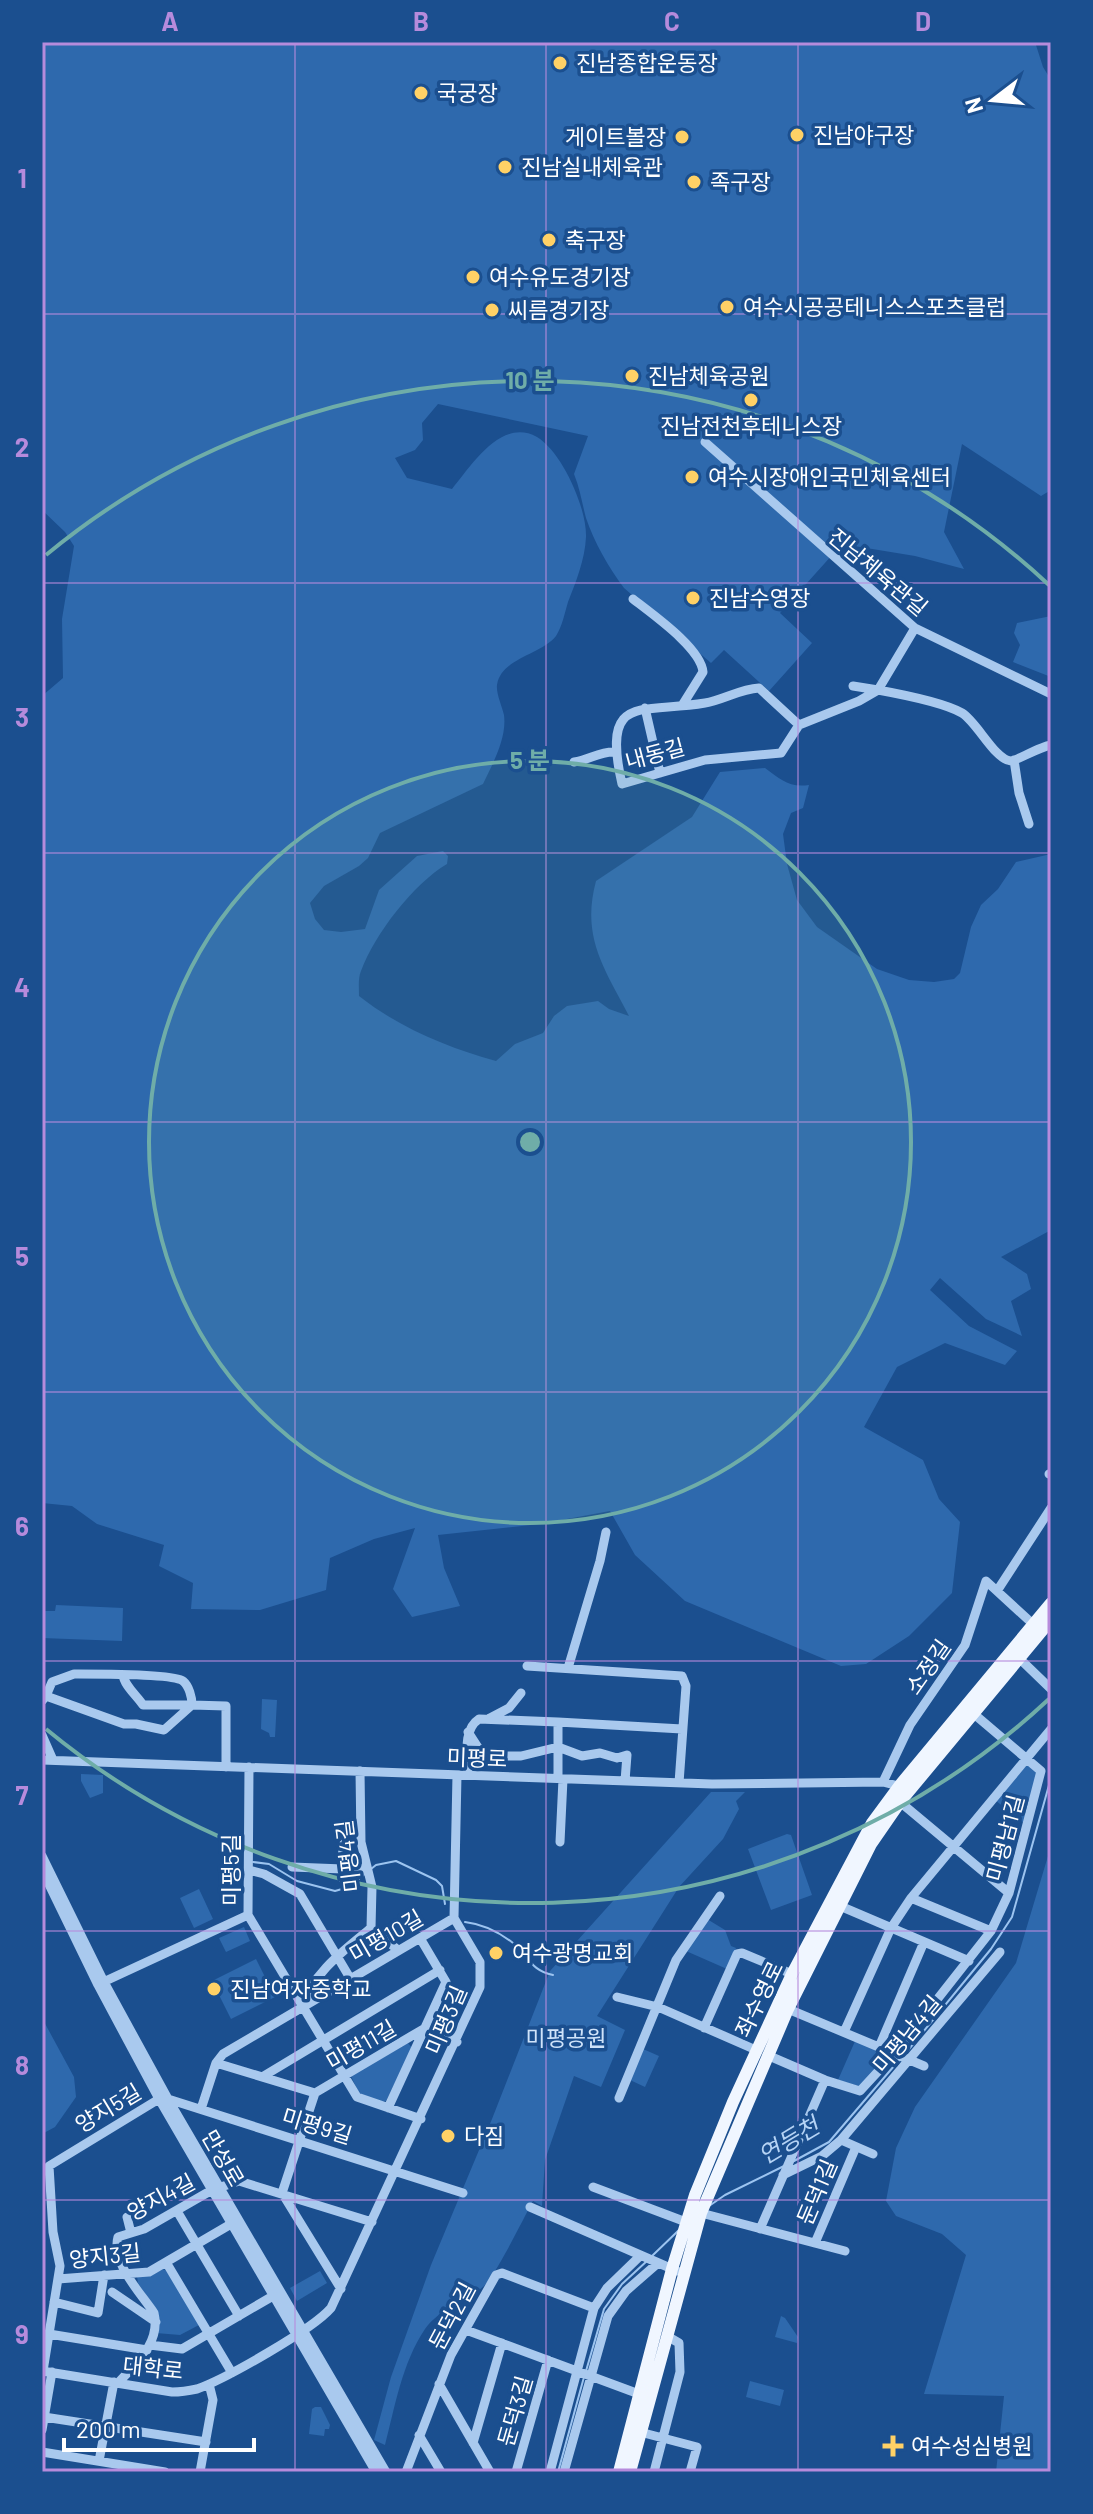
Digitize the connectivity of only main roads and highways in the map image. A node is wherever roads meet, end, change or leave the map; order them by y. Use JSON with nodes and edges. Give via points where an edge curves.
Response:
{"nodes":[{"id":1,"x":1051,"y":1603,"type":"edge"},
{"id":2,"x":1051,"y":1620,"type":"edge"},
{"id":3,"x":902,"y":1793,"type":"junction"},
{"id":4,"x":876,"y":1826,"type":"junction"},
{"id":5,"x":761,"y":2052,"type":"junction"},
{"id":6,"x":716,"y":2158,"type":"junction"},
{"id":7,"x":689,"y":2227,"type":"junction"},
{"id":8,"x":678,"y":2271,"type":"junction"},
{"id":9,"x":671,"y":2296,"type":"junction"},
{"id":10,"x":619,"y":2472,"type":"edge"},
{"id":11,"x":630,"y":2472,"type":"edge"}],
"edges":[{"from":1,"to":3,"type":"main road","name":"좌수영로"},
{"from":2,"to":3,"type":"main road","name":"좌수영로"},
{"from":3,"to":4,"type":"main road","name":"좌수영로"},
{"from":4,"to":5,"type":"main road","name":"좌수영로","via":[[788,2009]]},
{"from":4,"to":5,"type":"main road","name":"좌수영로","via":[[792,1974]]},
{"from":5,"to":6,"type":"main road","name":"좌수영로"},
{"from":6,"to":7,"type":"main road","name":"좌수영로","via":[[695,2195]]},
{"from":6,"to":7,"type":"main road","name":"좌수영로","via":[[701,2213]]},
{"from":7,"to":8,"type":"main road","name":"좌수영로"},
{"from":7,"to":8,"type":"main road","name":"좌수영로","via":[[689,2255]]},
{"from":8,"to":9,"type":"main road","name":"좌수영로"},
{"from":9,"to":10,"type":"main road","name":"좌수영로"},
{"from":9,"to":11,"type":"main road","name":"좌수영로","via":[[667,2336]]}]}
